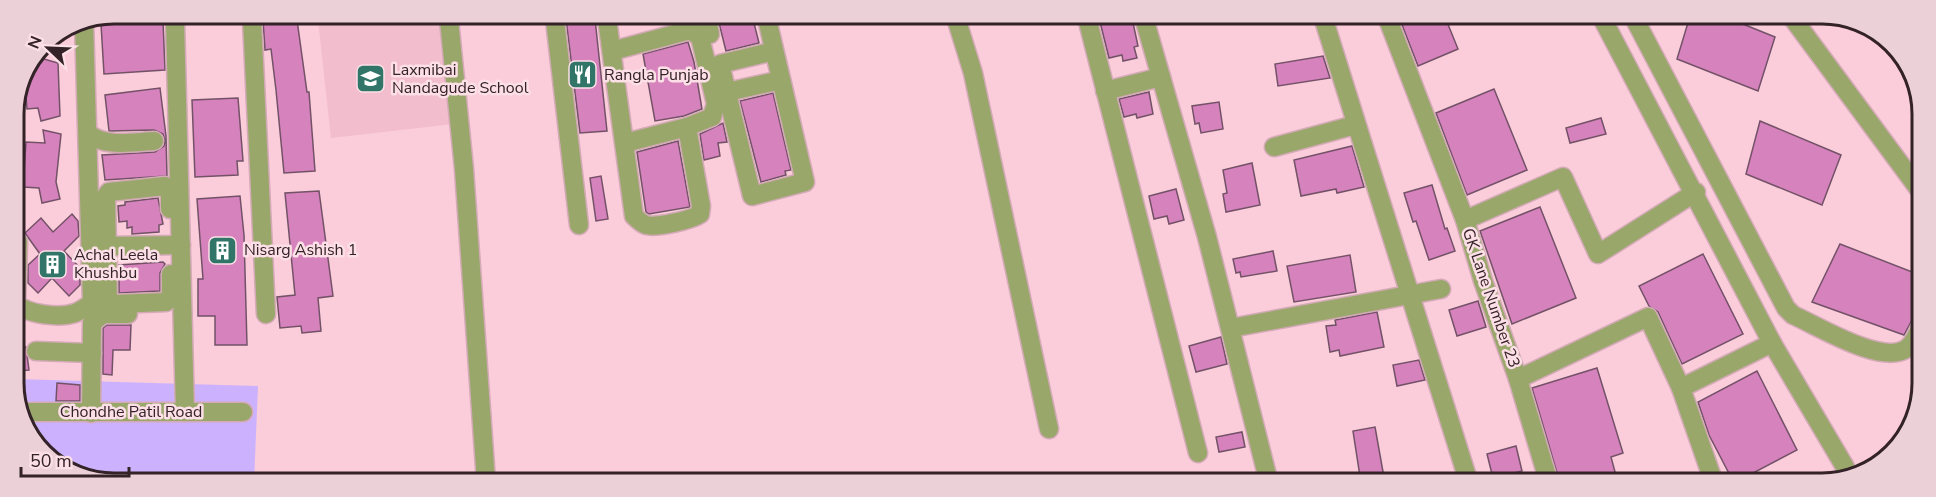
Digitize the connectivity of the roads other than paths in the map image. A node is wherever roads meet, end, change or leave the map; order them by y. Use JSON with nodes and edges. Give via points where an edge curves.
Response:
{"nodes":[{"id":1,"x":175,"y":24,"type":"edge"},
{"id":2,"x":252,"y":24,"type":"edge"},
{"id":3,"x":449,"y":24,"type":"edge"},
{"id":4,"x":555,"y":24,"type":"edge"},
{"id":5,"x":608,"y":24,"type":"edge"},
{"id":6,"x":768,"y":24,"type":"edge"},
{"id":7,"x":958,"y":24,"type":"edge"},
{"id":8,"x":1088,"y":24,"type":"edge"},
{"id":9,"x":1146,"y":24,"type":"edge"},
{"id":10,"x":1325,"y":24,"type":"edge"},
{"id":11,"x":1390,"y":24,"type":"edge"},
{"id":12,"x":1605,"y":24,"type":"edge"},
{"id":13,"x":1637,"y":24,"type":"edge"},
{"id":14,"x":1797,"y":24,"type":"edge"},
{"id":15,"x":84,"y":29,"type":"edge"},
{"id":16,"x":612,"y":51,"type":"junction"},
{"id":17,"x":774,"y":51,"type":"junction"},
{"id":18,"x":1161,"y":77,"type":"junction"},
{"id":19,"x":781,"y":80,"type":"junction"},
{"id":20,"x":1105,"y":91,"type":"junction"},
{"id":21,"x":727,"y":92,"type":"junction"},
{"id":22,"x":1355,"y":125,"type":"junction"},
{"id":23,"x":687,"y":127,"type":"junction"},
{"id":24,"x":88,"y":133,"type":"junction"},
{"id":25,"x":154,"y":141,"type":"dead end"},
{"id":26,"x":625,"y":143,"type":"junction"},
{"id":27,"x":1274,"y":147,"type":"dead end"},
{"id":28,"x":1912,"y":181,"type":"edge"},
{"id":29,"x":1696,"y":192,"type":"junction"},
{"id":30,"x":1465,"y":220,"type":"junction"},
{"id":31,"x":579,"y":225,"type":"dead end"},
{"id":32,"x":175,"y":235,"type":"junction"},
{"id":33,"x":106,"y":246,"type":"junction"},
{"id":34,"x":1441,"y":289,"type":"dead end"},
{"id":35,"x":1412,"y":296,"type":"junction"},
{"id":36,"x":24,"y":310,"type":"edge"},
{"id":37,"x":183,"y":314,"type":"junction"},
{"id":38,"x":266,"y":314,"type":"dead end"},
{"id":39,"x":1231,"y":328,"type":"junction"},
{"id":40,"x":1912,"y":341,"type":"edge"},
{"id":41,"x":1772,"y":343,"type":"junction"},
{"id":42,"x":36,"y":351,"type":"dead end"},
{"id":43,"x":92,"y":353,"type":"junction"},
{"id":44,"x":1518,"y":379,"type":"junction"},
{"id":45,"x":1681,"y":388,"type":"junction"},
{"id":46,"x":29,"y":412,"type":"edge"},
{"id":47,"x":91,"y":412,"type":"junction"},
{"id":48,"x":185,"y":412,"type":"junction"},
{"id":49,"x":243,"y":412,"type":"dead end"},
{"id":50,"x":1049,"y":429,"type":"dead end"},
{"id":51,"x":1198,"y":453,"type":"dead end"},
{"id":52,"x":1845,"y":467,"type":"dead end"},
{"id":53,"x":485,"y":473,"type":"edge"},
{"id":54,"x":1267,"y":473,"type":"edge"},
{"id":55,"x":1466,"y":473,"type":"edge"},
{"id":56,"x":1546,"y":473,"type":"edge"},
{"id":57,"x":1711,"y":473,"type":"edge"}],
"edges":[{"from":1,"to":32,"type":"street"},
{"from":2,"to":38,"type":"street"},
{"from":3,"to":53,"type":"street"},
{"from":4,"to":31,"type":"street"},
{"from":5,"to":16,"type":"street"},
{"from":6,"to":17,"type":"street"},
{"from":7,"to":50,"type":"street","via":[[973,73]]},
{"from":8,"to":20,"type":"street"},
{"from":9,"to":18,"type":"street"},
{"from":10,"to":22,"type":"street"},
{"from":11,"to":30,"type":"street","name":"GK Lane Number 23"},
{"from":12,"to":29,"type":"street"},
{"from":13,"to":40,"type":"street","via":[[1786,308],[1793,315],[1882,353],[1903,351]]},
{"from":14,"to":28,"type":"street"},
{"from":15,"to":24,"type":"street"},
{"from":16,"to":23,"type":"street","via":[[685,31],[700,37],[716,104],[711,117]]},
{"from":16,"to":26,"type":"street"},
{"from":17,"to":19,"type":"street"},
{"from":17,"to":21,"type":"street","via":[[720,64]]},
{"from":18,"to":20,"type":"street"},
{"from":18,"to":39,"type":"street"},
{"from":19,"to":21,"type":"street"},
{"from":19,"to":21,"type":"street","via":[[805,182],[752,195]]},
{"from":20,"to":51,"type":"street"},
{"from":22,"to":27,"type":"street"},
{"from":22,"to":35,"type":"street"},
{"from":23,"to":26,"type":"street"},
{"from":23,"to":26,"type":"street","via":[[701,206],[700,214],[693,219],[650,226],[634,216]]},
{"from":24,"to":25,"type":"street","via":[[105,142]]},
{"from":24,"to":36,"type":"street","via":[[92,303],[74,313]]},
{"from":29,"to":30,"type":"street","via":[[1598,254],[1563,177]]},
{"from":29,"to":41,"type":"street"},
{"from":30,"to":44,"type":"street","name":"GK Lane Number 23"},
{"from":32,"to":33,"type":"street"},
{"from":32,"to":33,"type":"street","via":[[170,190],[165,186],[111,190],[106,196]]},
{"from":32,"to":33,"type":"street","via":[[170,299],[162,303],[108,301]]},
{"from":32,"to":37,"type":"street"},
{"from":34,"to":35,"type":"street"},
{"from":35,"to":39,"type":"street"},
{"from":35,"to":55,"type":"street"},
{"from":37,"to":43,"type":"street","via":[[103,314],[92,323]]},
{"from":37,"to":48,"type":"street"},
{"from":39,"to":54,"type":"street"},
{"from":41,"to":45,"type":"street"},
{"from":41,"to":52,"type":"street"},
{"from":42,"to":43,"type":"street"},
{"from":43,"to":47,"type":"street"},
{"from":44,"to":45,"type":"street","name":"GK Lane Number 23","via":[[1648,317]]},
{"from":44,"to":56,"type":"street"},
{"from":45,"to":57,"type":"street","name":"GK Lane Number 23"},
{"from":46,"to":47,"type":"street","name":"Chondhe Patil Road"},
{"from":47,"to":48,"type":"street","name":"Chondhe Patil Road"},
{"from":48,"to":49,"type":"street","name":"Chondhe Patil Road"}]}
